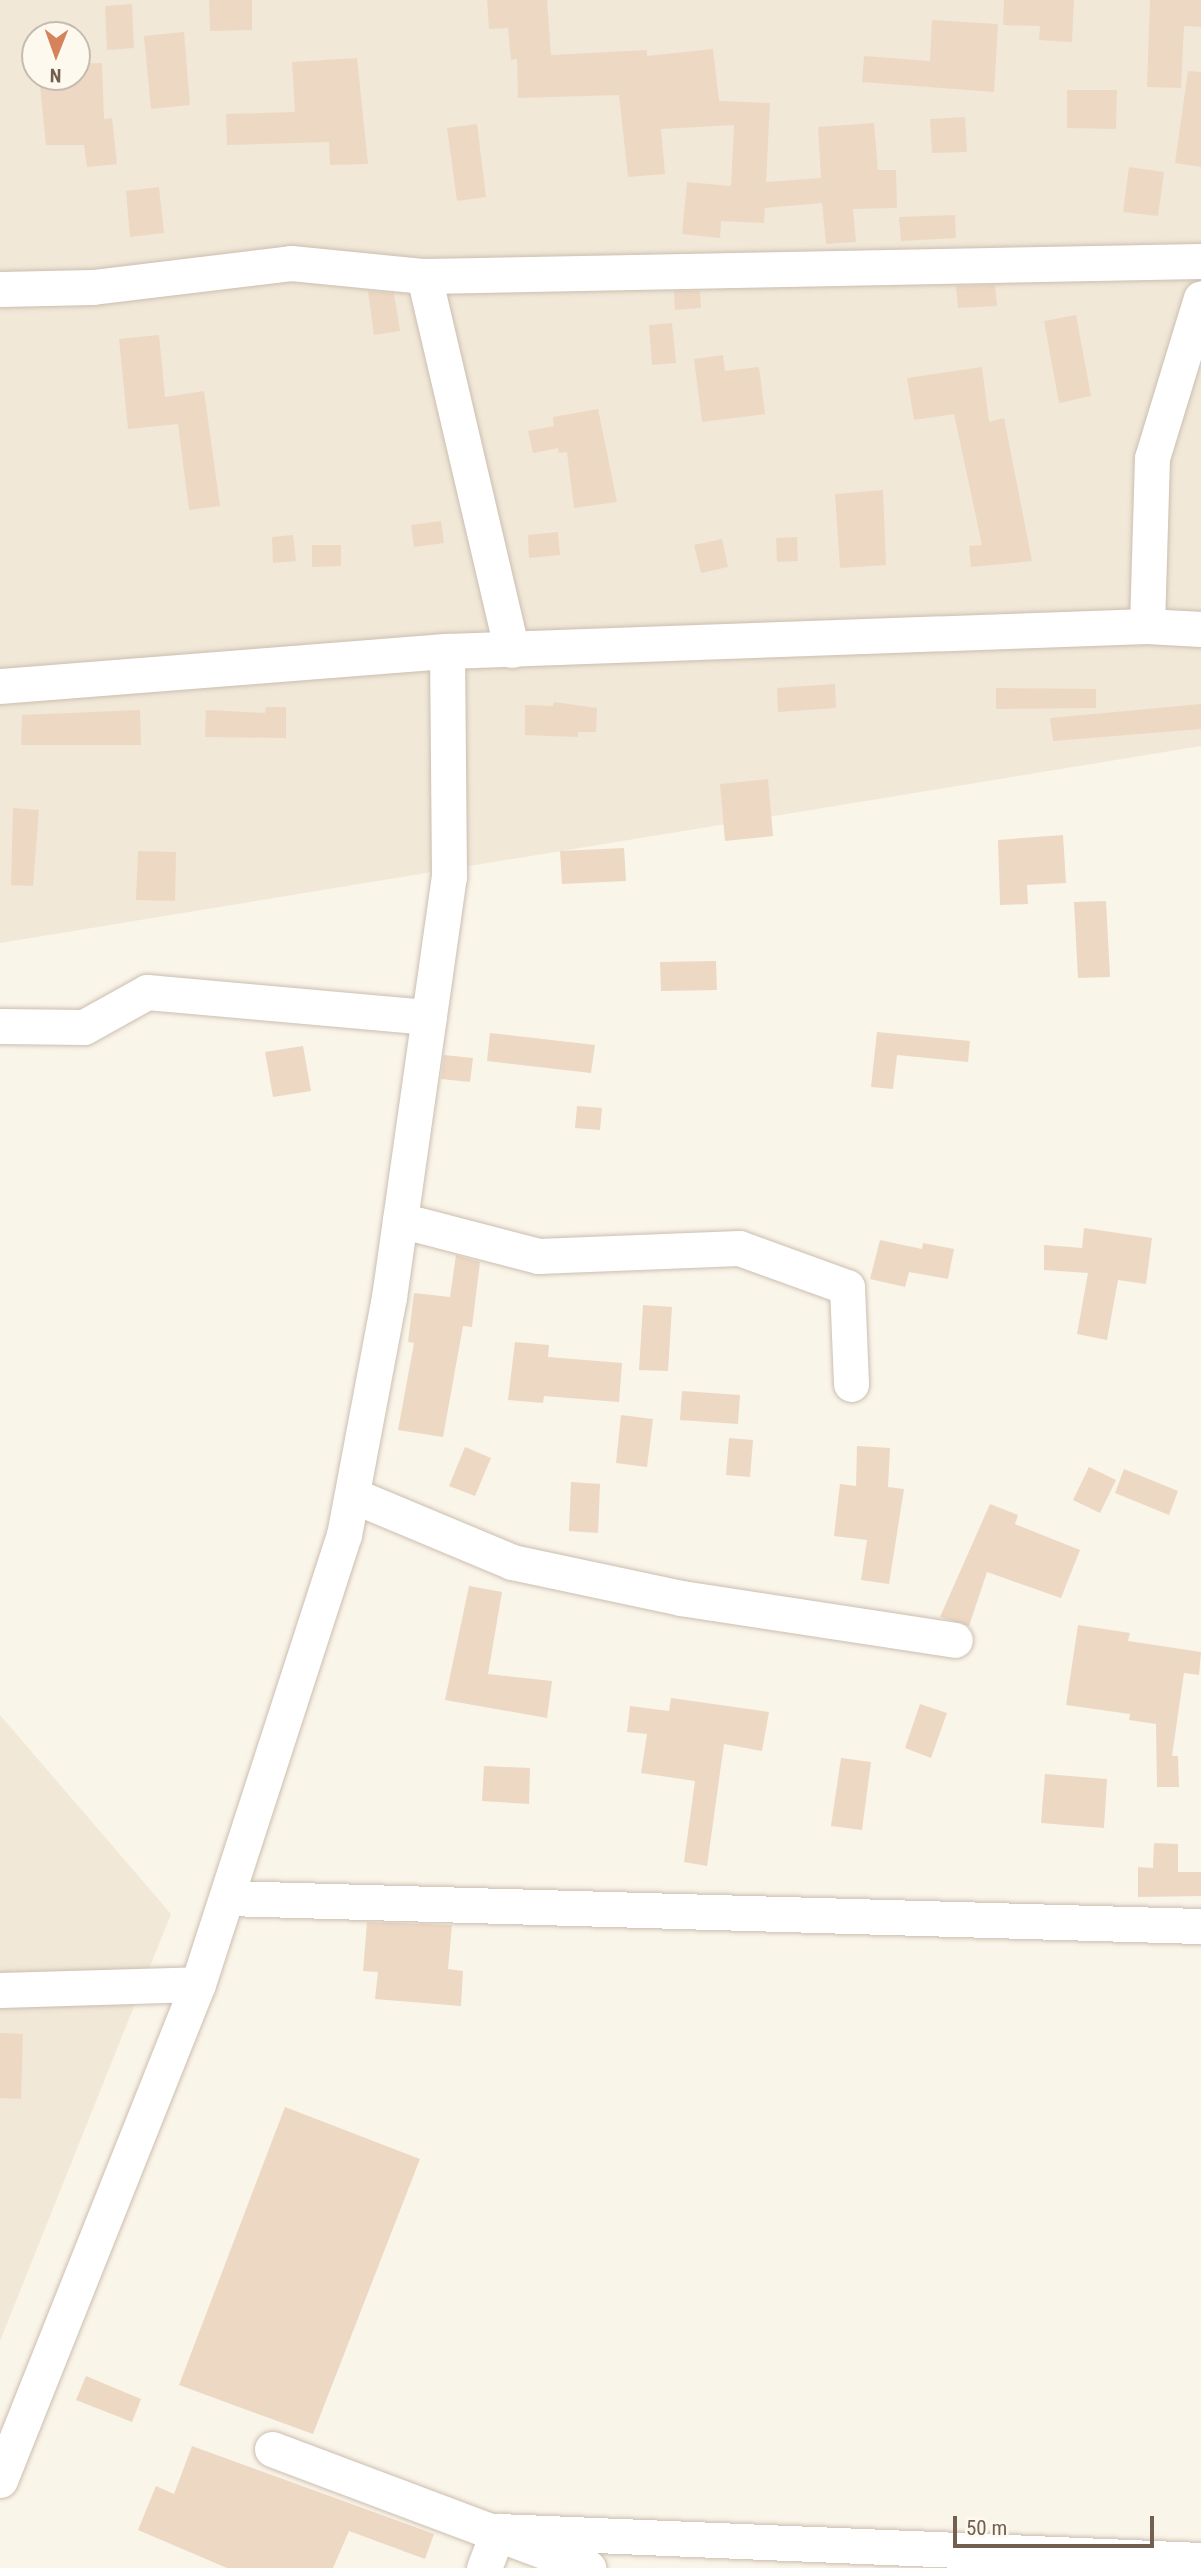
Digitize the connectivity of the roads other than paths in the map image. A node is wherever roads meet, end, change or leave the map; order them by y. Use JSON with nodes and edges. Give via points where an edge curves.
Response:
{"nodes":[{"id":1,"x":1201,"y":261,"type":"edge"},
{"id":2,"x":424,"y":276,"type":"junction"},
{"id":3,"x":0,"y":289,"type":"edge"},
{"id":4,"x":1201,"y":298,"type":"edge"},
{"id":5,"x":1147,"y":626,"type":"junction"},
{"id":6,"x":1201,"y":629,"type":"edge"},
{"id":7,"x":512,"y":650,"type":"junction"},
{"id":8,"x":447,"y":651,"type":"junction"},
{"id":9,"x":0,"y":686,"type":"edge"},
{"id":10,"x":429,"y":1017,"type":"junction"},
{"id":11,"x":0,"y":1026,"type":"edge"},
{"id":12,"x":400,"y":1220,"type":"junction"},
{"id":13,"x":851,"y":1384,"type":"dead end"},
{"id":14,"x":352,"y":1495,"type":"junction"},
{"id":15,"x":955,"y":1640,"type":"dead end"},
{"id":16,"x":227,"y":1898,"type":"junction"},
{"id":17,"x":1201,"y":1926,"type":"edge"},
{"id":18,"x":198,"y":1984,"type":"junction"},
{"id":19,"x":0,"y":1990,"type":"edge"},
{"id":20,"x":272,"y":2449,"type":"dead end"},
{"id":21,"x":0,"y":2480,"type":"edge"},
{"id":22,"x":498,"y":2531,"type":"junction"},
{"id":23,"x":1201,"y":2560,"type":"edge"},
{"id":24,"x":484,"y":2568,"type":"edge"},
{"id":25,"x":588,"y":2568,"type":"edge"}],
"edges":[{"from":1,"to":2,"type":"street"},
{"from":2,"to":3,"type":"street","via":[[291,263],[93,287]]},
{"from":2,"to":7,"type":"street"},
{"from":4,"to":5,"type":"street","via":[[1152,458]]},
{"from":5,"to":6,"type":"street"},
{"from":5,"to":7,"type":"street"},
{"from":7,"to":8,"type":"street"},
{"from":8,"to":9,"type":"street"},
{"from":8,"to":10,"type":"street","via":[[449,877]]},
{"from":10,"to":11,"type":"street","via":[[147,992],[84,1027]]},
{"from":10,"to":12,"type":"street"},
{"from":12,"to":13,"type":"street","via":[[538,1256],[740,1248],[847,1287]]},
{"from":12,"to":14,"type":"street"},
{"from":14,"to":15,"type":"street","via":[[512,1562],[681,1598]]},
{"from":14,"to":16,"type":"street","via":[[344,1535]]},
{"from":16,"to":17,"type":"street"},
{"from":16,"to":18,"type":"street"},
{"from":18,"to":19,"type":"street"},
{"from":18,"to":21,"type":"street"},
{"from":20,"to":22,"type":"street"},
{"from":22,"to":23,"type":"street"},
{"from":22,"to":24,"type":"street"},
{"from":22,"to":25,"type":"street"}]}
